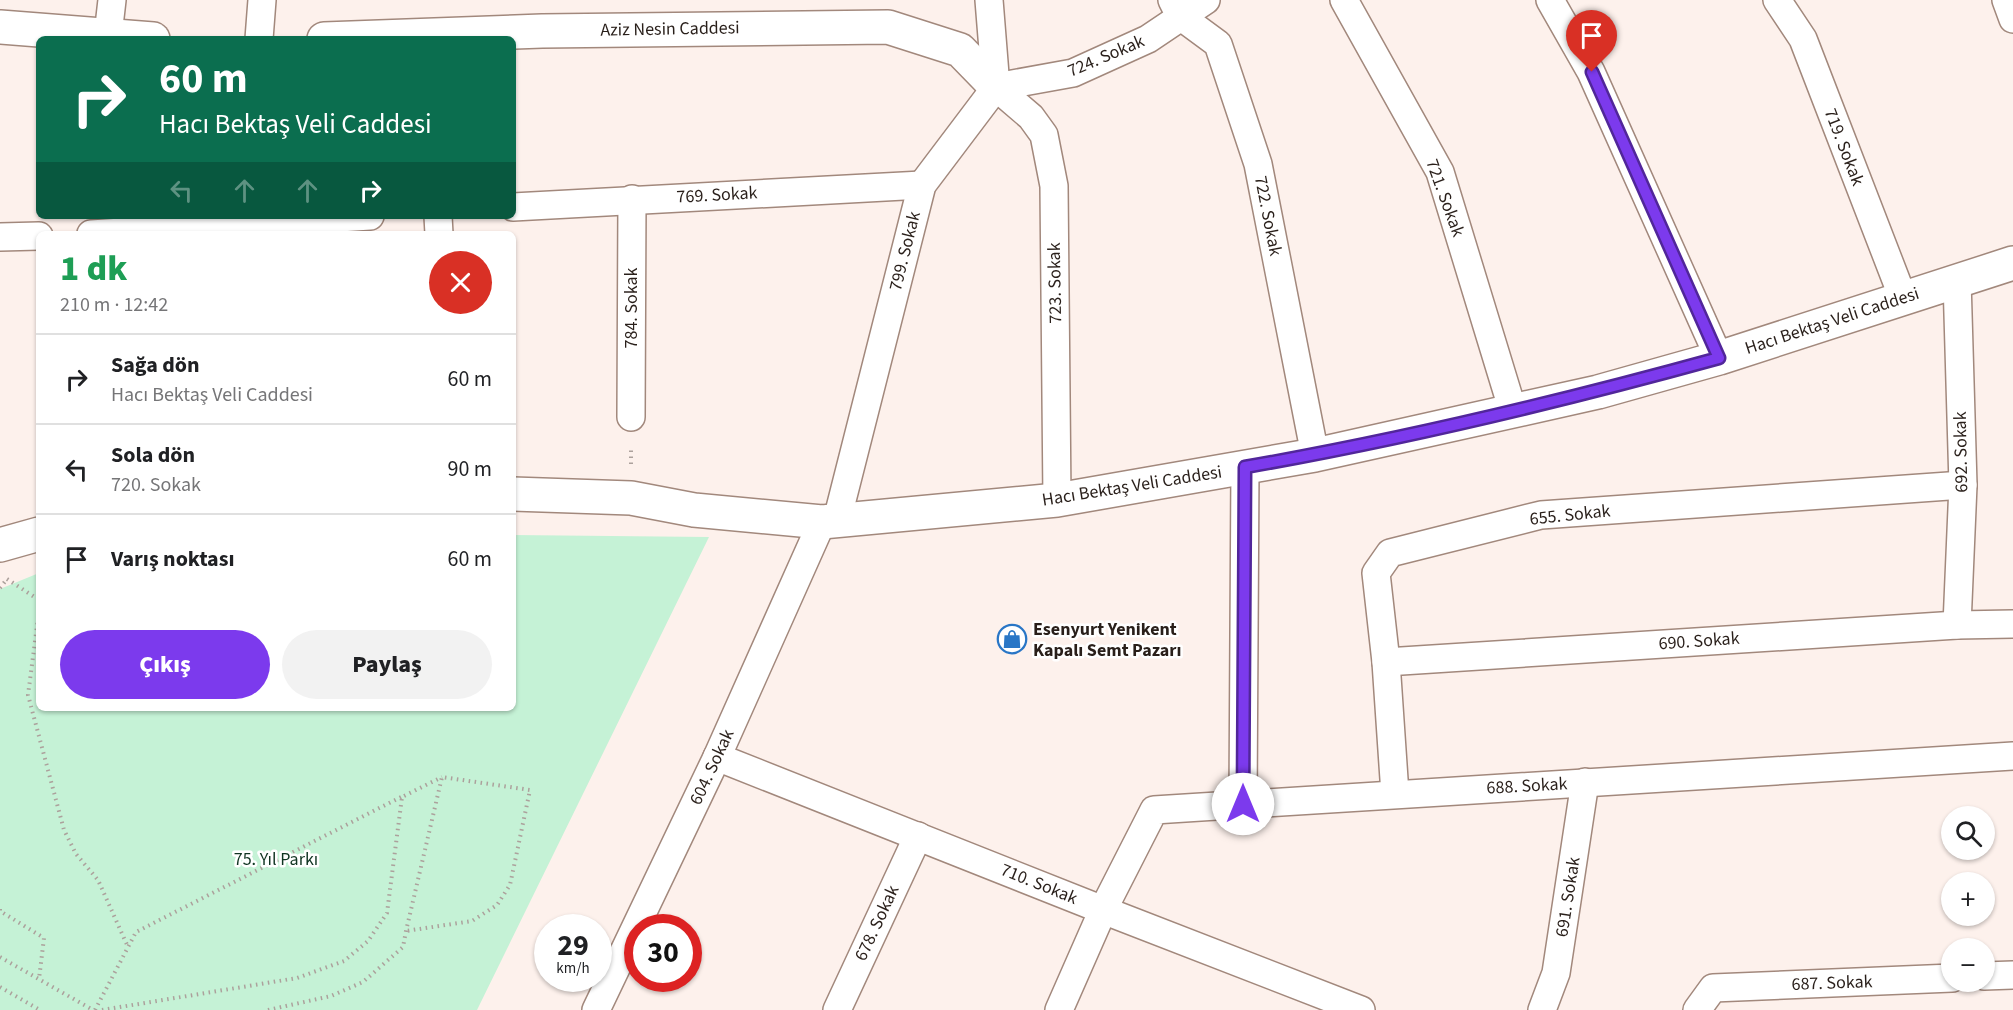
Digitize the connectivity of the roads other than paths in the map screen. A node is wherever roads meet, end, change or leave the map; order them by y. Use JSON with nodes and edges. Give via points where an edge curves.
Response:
{"nodes":[{"id":1,"x":112,"y":0,"type":"edge"},
{"id":2,"x":262,"y":0,"type":"edge"},
{"id":3,"x":989,"y":0,"type":"edge"},
{"id":4,"x":1206,"y":0,"type":"edge"},
{"id":5,"x":1344,"y":0,"type":"edge"},
{"id":6,"x":1550,"y":0,"type":"edge"},
{"id":7,"x":1777,"y":0,"type":"edge"},
{"id":8,"x":2006,"y":0,"type":"edge"},
{"id":9,"x":1176,"y":8,"type":"edge"},
{"id":10,"x":2013,"y":19,"type":"edge"},
{"id":11,"x":0,"y":27,"type":"edge"},
{"id":12,"x":108,"y":35,"type":"junction"},
{"id":13,"x":119,"y":36,"type":"edge"},
{"id":14,"x":259,"y":36,"type":"edge"},
{"id":15,"x":406,"y":36,"type":"edge"},
{"id":16,"x":996,"y":87,"type":"junction"},
{"id":17,"x":922,"y":185,"type":"junction"},
{"id":18,"x":632,"y":200,"type":"junction"},
{"id":19,"x":516,"y":207,"type":"edge"},
{"id":20,"x":324,"y":219,"type":"edge"},
{"id":21,"x":138,"y":231,"type":"edge"},
{"id":22,"x":36,"y":236,"type":"edge"},
{"id":23,"x":0,"y":237,"type":"edge"},
{"id":24,"x":2013,"y":263,"type":"edge"},
{"id":25,"x":1957,"y":280,"type":"junction"},
{"id":26,"x":1903,"y":298,"type":"junction"},
{"id":27,"x":1719,"y":358,"type":"junction"},
{"id":28,"x":1513,"y":411,"type":"junction"},
{"id":29,"x":631,"y":417,"type":"road end"},
{"id":30,"x":1315,"y":455,"type":"junction"},
{"id":31,"x":1245,"y":467,"type":"junction"},
{"id":32,"x":1963,"y":485,"type":"junction"},
{"id":33,"x":516,"y":494,"type":"edge"},
{"id":34,"x":1057,"y":500,"type":"junction"},
{"id":35,"x":829,"y":521,"type":"junction"},
{"id":36,"x":36,"y":535,"type":"edge"},
{"id":37,"x":0,"y":544,"type":"edge"},
{"id":38,"x":2013,"y":624,"type":"edge"},
{"id":39,"x":1957,"y":625,"type":"junction"},
{"id":40,"x":1386,"y":662,"type":"junction"},
{"id":41,"x":2013,"y":756,"type":"edge"},
{"id":42,"x":717,"y":757,"type":"junction"},
{"id":43,"x":1585,"y":782,"type":"junction"},
{"id":44,"x":1395,"y":794,"type":"junction"},
{"id":45,"x":1243,"y":804,"type":"junction"},
{"id":46,"x":918,"y":836,"type":"junction"},
{"id":47,"x":1102,"y":910,"type":"junction"},
{"id":48,"x":2013,"y":975,"type":"edge"},
{"id":49,"x":1995,"y":976,"type":"edge"},
{"id":50,"x":1941,"y":978,"type":"edge"},
{"id":51,"x":596,"y":1010,"type":"edge"},
{"id":52,"x":837,"y":1010,"type":"edge"},
{"id":53,"x":1059,"y":1010,"type":"edge"},
{"id":54,"x":1361,"y":1010,"type":"edge"},
{"id":55,"x":1542,"y":1010,"type":"edge"},
{"id":56,"x":1697,"y":1010,"type":"edge"}],
"edges":[{"from":1,"to":12,"type":"street"},
{"from":2,"to":14,"type":"street"},
{"from":3,"to":16,"type":"street"},
{"from":4,"to":9,"type":"street","name":"724. Sokak"},
{"from":5,"to":28,"type":"street","name":"721. Sokak","via":[[1440,172]]},
{"from":6,"to":27,"type":"street","via":[[1592,72]]},
{"from":7,"to":26,"type":"street","name":"719. Sokak","via":[[1803,39]]},
{"from":8,"to":10,"type":"street"},
{"from":9,"to":16,"type":"street","name":"724. Sokak","via":[[1148,39],[1073,73]]},
{"from":9,"to":30,"type":"street","name":"722. Sokak","via":[[1218,44],[1258,164]]},
{"from":11,"to":12,"type":"main road"},
{"from":12,"to":13,"type":"main road"},
{"from":15,"to":16,"type":"main road","name":"Aziz Nesin Caddesi","via":[[888,27],[960,50]]},
{"from":16,"to":17,"type":"street","name":"799. Sokak"},
{"from":16,"to":34,"type":"street","name":"723. Sokak","via":[[1031,117],[1044,135],[1054,186]]},
{"from":17,"to":18,"type":"street","name":"769. Sokak"},
{"from":17,"to":35,"type":"street","name":"799. Sokak"},
{"from":18,"to":19,"type":"street","name":"769. Sokak"},
{"from":18,"to":29,"type":"street","name":"784. Sokak"},
{"from":20,"to":21,"type":"street"},
{"from":22,"to":23,"type":"street"},
{"from":24,"to":25,"type":"main road","name":"Hacı Bektaş Veli Caddesi"},
{"from":25,"to":26,"type":"main road","name":"Hacı Bektaş Veli Caddesi"},
{"from":25,"to":32,"type":"street","name":"692. Sokak"},
{"from":26,"to":27,"type":"main road","name":"Hacı Bektaş Veli Caddesi"},
{"from":27,"to":28,"type":"main road","name":"Hacı Bektaş Veli Caddesi"},
{"from":28,"to":30,"type":"main road","name":"Hacı Bektaş Veli Caddesi"},
{"from":30,"to":31,"type":"main road","name":"Hacı Bektaş Veli Caddesi"},
{"from":31,"to":34,"type":"main road","name":"Hacı Bektaş Veli Caddesi"},
{"from":31,"to":45,"type":"street"},
{"from":32,"to":39,"type":"street","name":"692. Sokak"},
{"from":32,"to":40,"type":"street","name":"655. Sokak","via":[[1541,515],[1390,553],[1377,573]]},
{"from":33,"to":35,"type":"main road","name":"Hacı Bektaş Veli Caddesi","via":[[631,498],[694,510]]},
{"from":34,"to":35,"type":"main road","name":"Hacı Bektaş Veli Caddesi"},
{"from":35,"to":42,"type":"street","name":"604. Sokak"},
{"from":36,"to":37,"type":"main road"},
{"from":38,"to":39,"type":"street","name":"690. Sokak"},
{"from":39,"to":40,"type":"street","name":"690. Sokak"},
{"from":40,"to":44,"type":"street","name":"655. Sokak"},
{"from":41,"to":43,"type":"street","name":"688. Sokak"},
{"from":42,"to":46,"type":"street","name":"710. Sokak"},
{"from":42,"to":51,"type":"street","name":"604. Sokak"},
{"from":43,"to":44,"type":"street","name":"688. Sokak"},
{"from":43,"to":55,"type":"street","name":"691. Sokak","via":[[1556,973]]},
{"from":44,"to":45,"type":"street","name":"688. Sokak"},
{"from":45,"to":47,"type":"street","name":"688. Sokak","via":[[1154,810]]},
{"from":46,"to":47,"type":"street","name":"710. Sokak"},
{"from":46,"to":52,"type":"street","name":"678. Sokak"},
{"from":47,"to":53,"type":"street"},
{"from":47,"to":54,"type":"street","name":"710. Sokak"},
{"from":48,"to":49,"type":"street"},
{"from":50,"to":56,"type":"street","name":"687. Sokak","via":[[1713,988]]}]}
